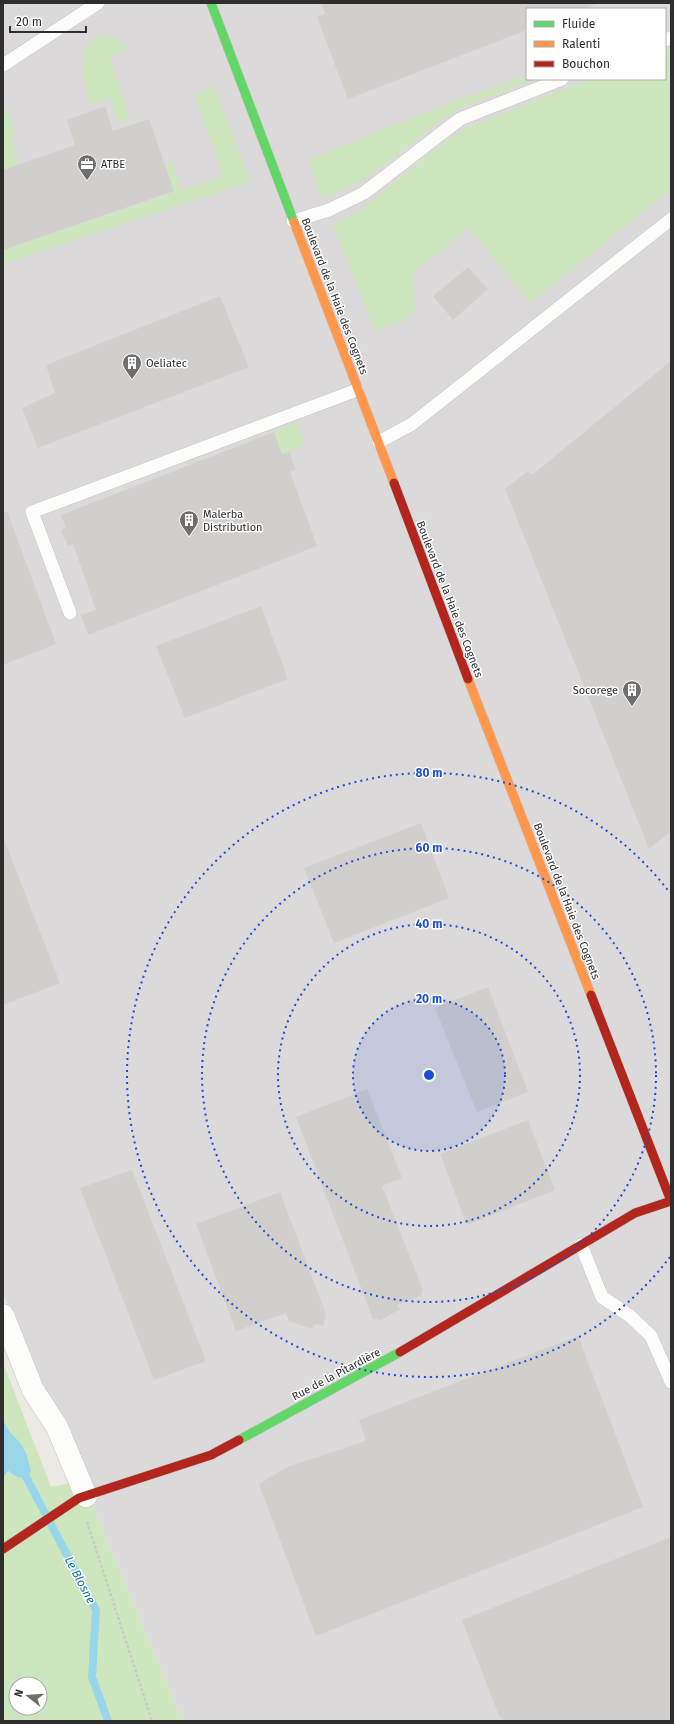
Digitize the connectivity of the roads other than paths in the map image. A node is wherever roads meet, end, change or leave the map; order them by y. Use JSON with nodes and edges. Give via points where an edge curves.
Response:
{"nodes":[{"id":1,"x":98,"y":3,"type":"edge"},
{"id":2,"x":211,"y":3,"type":"edge"},
{"id":3,"x":3,"y":65,"type":"edge"},
{"id":4,"x":559,"y":80,"type":"edge"},
{"id":5,"x":671,"y":219,"type":"edge"},
{"id":6,"x":293,"y":221,"type":"junction"},
{"id":7,"x":357,"y":390,"type":"junction"},
{"id":8,"x":379,"y":442,"type":"junction"},
{"id":9,"x":70,"y":613,"type":"dead end"},
{"id":10,"x":671,"y":1201,"type":"edge"},
{"id":11,"x":580,"y":1245,"type":"junction"},
{"id":12,"x":3,"y":1315,"type":"edge"},
{"id":13,"x":671,"y":1382,"type":"edge"},
{"id":14,"x":83,"y":1497,"type":"junction"},
{"id":15,"x":3,"y":1549,"type":"edge"}],
"edges":[{"from":1,"to":3,"type":"lane"},
{"from":2,"to":6,"type":"main road","name":"Boulevard de la Haie des Cognets"},
{"from":4,"to":6,"type":"lane","via":[[460,119],[364,193],[329,210]]},
{"from":5,"to":8,"type":"lane","via":[[412,424]]},
{"from":6,"to":7,"type":"main road","name":"Boulevard de la Haie des Cognets"},
{"from":7,"to":8,"type":"main road","name":"Boulevard de la Haie des Cognets"},
{"from":7,"to":9,"type":"lane","via":[[32,512]]},
{"from":8,"to":10,"type":"main road","name":"Boulevard de la Haie des Cognets","via":[[428,576]]},
{"from":10,"to":11,"type":"main road","name":"Rue de la Pitardière","via":[[635,1213]]},
{"from":11,"to":13,"type":"lane","via":[[602,1297],[630,1316],[651,1336]]},
{"from":11,"to":14,"type":"main road","name":"Rue de la Pitardière","via":[[392,1357],[211,1455]]},
{"from":12,"to":14,"type":"street","via":[[33,1390],[57,1427]]},
{"from":14,"to":15,"type":"main road","name":"Rue de la Pitardière"}]}
